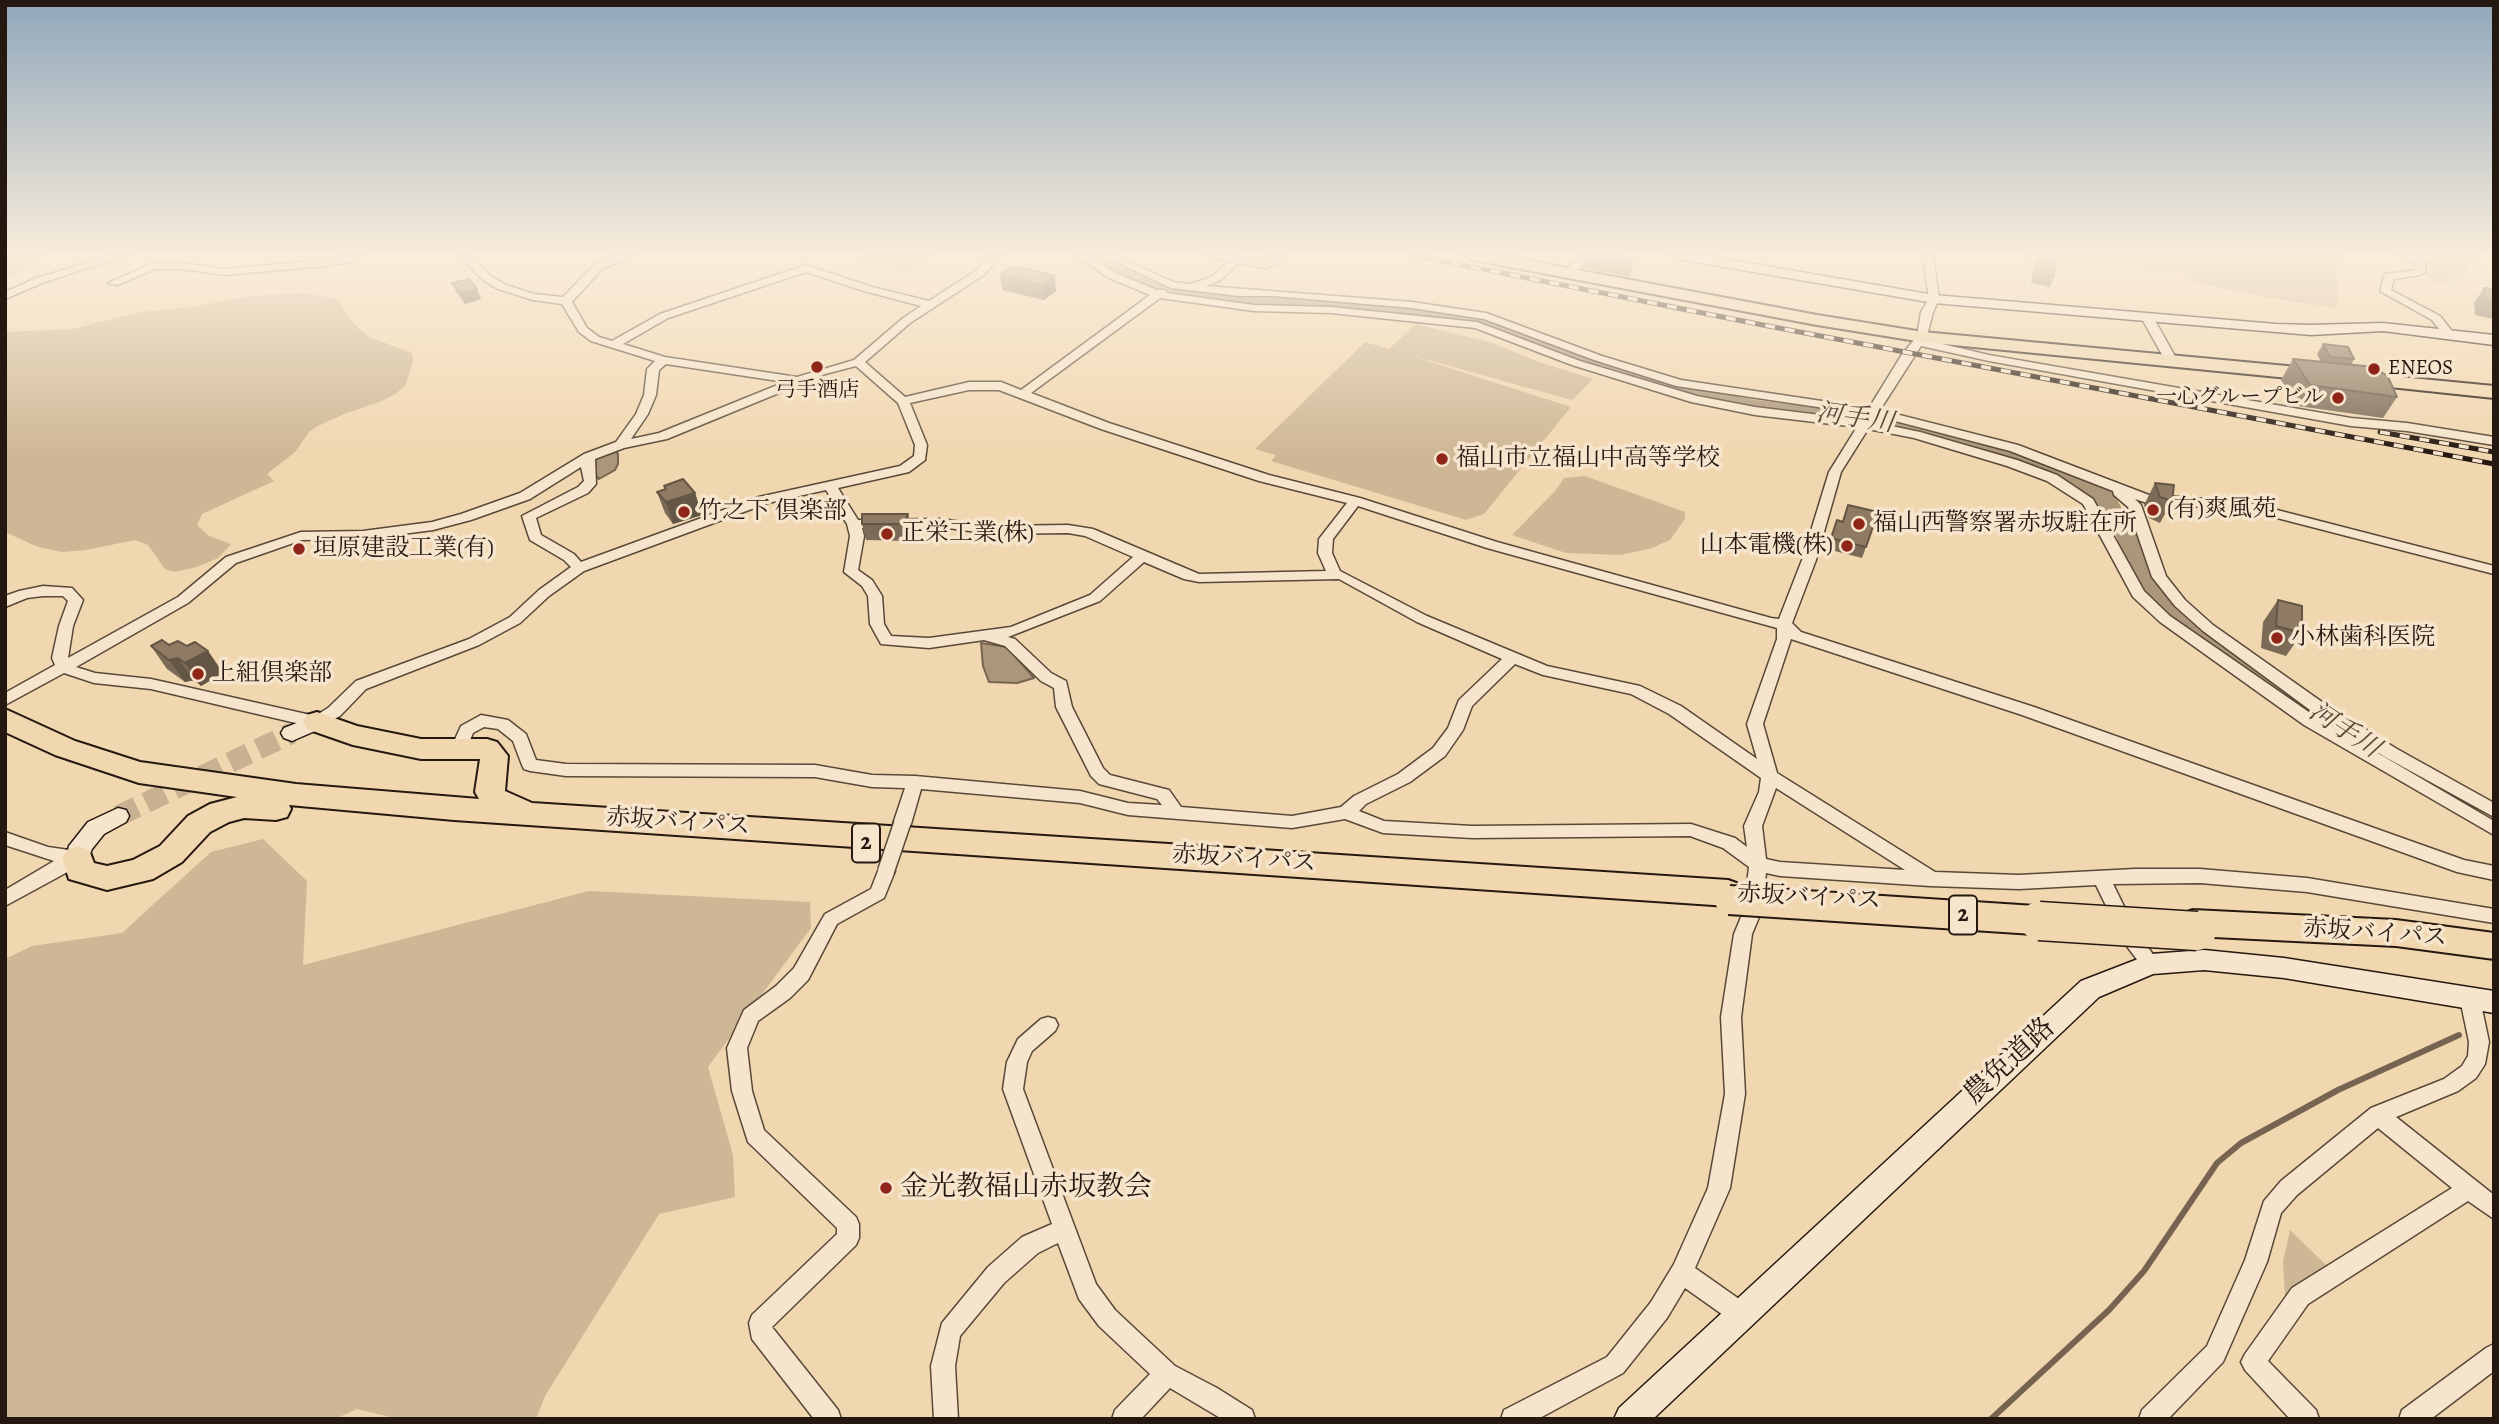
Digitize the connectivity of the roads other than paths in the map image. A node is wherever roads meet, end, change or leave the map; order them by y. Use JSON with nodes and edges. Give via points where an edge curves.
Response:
{"nodes":[{"id":1,"x":578,"y":321,"type":"edge"},
{"id":2,"x":654,"y":321,"type":"edge"},
{"id":3,"x":905,"y":321,"type":"edge"},
{"id":4,"x":1122,"y":321,"type":"edge"},
{"id":5,"x":1442,"y":321,"type":"edge"},
{"id":6,"x":1501,"y":321,"type":"edge"},
{"id":7,"x":1823,"y":321,"type":"edge"},
{"id":8,"x":1925,"y":321,"type":"edge"},
{"id":9,"x":2149,"y":321,"type":"edge"},
{"id":10,"x":2203,"y":321,"type":"edge"},
{"id":11,"x":2439,"y":321,"type":"edge"},
{"id":12,"x":2449,"y":335,"type":"junction"},
{"id":13,"x":1920,"y":339,"type":"junction"},
{"id":14,"x":2493,"y":341,"type":"edge"},
{"id":15,"x":613,"y":345,"type":"junction"},
{"id":16,"x":663,"y":360,"type":"junction"},
{"id":17,"x":2171,"y":360,"type":"junction"},
{"id":18,"x":858,"y":362,"type":"junction"},
{"id":19,"x":801,"y":381,"type":"junction"},
{"id":20,"x":2494,"y":392,"type":"edge"},
{"id":21,"x":1023,"y":394,"type":"junction"},
{"id":22,"x":903,"y":401,"type":"junction"},
{"id":23,"x":1870,"y":418,"type":"junction"},
{"id":24,"x":2494,"y":441,"type":"edge"},
{"id":25,"x":620,"y":445,"type":"junction"},
{"id":26,"x":589,"y":457,"type":"junction"},
{"id":27,"x":830,"y":486,"type":"junction"},
{"id":28,"x":2112,"y":486,"type":"junction"},
{"id":29,"x":1355,"y":501,"type":"junction"},
{"id":30,"x":854,"y":524,"type":"junction"},
{"id":31,"x":1141,"y":557,"type":"junction"},
{"id":32,"x":579,"y":568,"type":"junction"},
{"id":33,"x":2494,"y":570,"type":"edge"},
{"id":34,"x":1335,"y":574,"type":"junction"},
{"id":35,"x":5,"y":601,"type":"edge"},
{"id":36,"x":1784,"y":624,"type":"junction"},
{"id":37,"x":984,"y":637,"type":"junction"},
{"id":38,"x":1514,"y":656,"type":"junction"},
{"id":39,"x":64,"y":668,"type":"junction"},
{"id":40,"x":5,"y":700,"type":"edge"},
{"id":41,"x":304,"y":727,"type":"junction"},
{"id":42,"x":12,"y":731,"type":"edge"},
{"id":43,"x":459,"y":748,"type":"junction"},
{"id":44,"x":495,"y":764,"type":"junction"},
{"id":45,"x":1770,"y":776,"type":"junction"},
{"id":46,"x":915,"y":782,"type":"junction"},
{"id":47,"x":165,"y":786,"type":"junction"},
{"id":48,"x":296,"y":795,"type":"junction"},
{"id":49,"x":2494,"y":811,"type":"edge"},
{"id":50,"x":1176,"y":813,"type":"junction"},
{"id":51,"x":1346,"y":813,"type":"junction"},
{"id":52,"x":537,"y":814,"type":"junction"},
{"id":53,"x":118,"y":816,"type":"tunnel mouth"},
{"id":54,"x":464,"y":816,"type":"junction"},
{"id":55,"x":199,"y":824,"type":"junction"},
{"id":56,"x":2494,"y":829,"type":"edge"},
{"id":57,"x":5,"y":838,"type":"edge"},
{"id":58,"x":78,"y":858,"type":"junction"},
{"id":59,"x":1758,"y":864,"type":"junction"},
{"id":60,"x":2494,"y":873,"type":"edge"},
{"id":61,"x":1932,"y":879,"type":"junction"},
{"id":62,"x":2102,"y":879,"type":"junction"},
{"id":63,"x":5,"y":899,"type":"edge"},
{"id":64,"x":1737,"y":901,"type":"junction"},
{"id":65,"x":2494,"y":916,"type":"edge"},
{"id":66,"x":2195,"y":927,"type":"junction"},
{"id":67,"x":2129,"y":936,"type":"junction"},
{"id":68,"x":2494,"y":946,"type":"edge"},
{"id":69,"x":2494,"y":962,"type":"edge"},
{"id":70,"x":2151,"y":964,"type":"junction"},
{"id":71,"x":2482,"y":1001,"type":"edge"},
{"id":72,"x":1048,"y":1025,"type":"dead end"},
{"id":73,"x":2378,"y":1115,"type":"junction"},
{"id":74,"x":2469,"y":1189,"type":"junction"},
{"id":75,"x":2494,"y":1209,"type":"edge"},
{"id":76,"x":1063,"y":1230,"type":"junction"},
{"id":77,"x":1682,"y":1272,"type":"junction"},
{"id":78,"x":1741,"y":1314,"type":"junction"},
{"id":79,"x":2494,"y":1356,"type":"edge"},
{"id":80,"x":1167,"y":1374,"type":"junction"},
{"id":81,"x":1520,"y":1417,"type":"edge"},
{"id":82,"x":829,"y":1419,"type":"edge"},
{"id":83,"x":946,"y":1419,"type":"edge"},
{"id":84,"x":1124,"y":1419,"type":"edge"},
{"id":85,"x":1243,"y":1419,"type":"edge"},
{"id":86,"x":1630,"y":1419,"type":"edge"},
{"id":87,"x":2151,"y":1419,"type":"edge"},
{"id":88,"x":2307,"y":1419,"type":"edge"},
{"id":89,"x":2411,"y":1419,"type":"edge"}],
"edges":[{"from":1,"to":15,"type":"street","via":[[595,339]]},
{"from":2,"to":15,"type":"street"},
{"from":3,"to":18,"type":"street"},
{"from":4,"to":21,"type":"street"},
{"from":5,"to":23,"type":"street","via":[[1477,325],[1576,363],[1695,399],[1755,411]]},
{"from":6,"to":23,"type":"street","via":[[1681,383]]},
{"from":7,"to":13,"type":"main road"},
{"from":8,"to":13,"type":"street"},
{"from":9,"to":17,"type":"street"},
{"from":10,"to":12,"type":"main road","via":[[2311,330],[2383,327]]},
{"from":11,"to":12,"type":"street"},
{"from":12,"to":14,"type":"main road"},
{"from":13,"to":17,"type":"main road"},
{"from":13,"to":23,"type":"street"},
{"from":13,"to":24,"type":"street","via":[[1989,358],[2338,419]]},
{"from":15,"to":16,"type":"street"},
{"from":16,"to":19,"type":"street"},
{"from":16,"to":25,"type":"street","via":[[653,369],[642,414]]},
{"from":17,"to":20,"type":"main road"},
{"from":18,"to":19,"type":"street"},
{"from":18,"to":22,"type":"street"},
{"from":19,"to":25,"type":"street","via":[[663,436]]},
{"from":21,"to":22,"type":"street","via":[[985,385]]},
{"from":21,"to":29,"type":"street","via":[[1264,478]]},
{"from":22,"to":27,"type":"street","via":[[921,445],[920,457],[894,472]]},
{"from":23,"to":28,"type":"street","via":[[2014,448]]},
{"from":23,"to":36,"type":"street","via":[[1835,472]]},
{"from":23,"to":56,"type":"street","via":[[2000,459],[2071,488],[2088,502],[2138,594],[2165,620],[2310,721]]},
{"from":25,"to":26,"type":"street"},
{"from":26,"to":32,"type":"street","via":[[591,481],[583,490],[530,516],[536,537]]},
{"from":26,"to":39,"type":"street","via":[[525,496],[433,526],[363,535],[301,536],[231,560],[183,600]]},
{"from":27,"to":30,"type":"street"},
{"from":27,"to":32,"type":"street","via":[[764,500]]},
{"from":28,"to":33,"type":"street","via":[[2147,499],[2246,506]]},
{"from":28,"to":49,"type":"street","via":[[2134,505],[2159,578],[2208,628],[2316,706]]},
{"from":29,"to":34,"type":"street","via":[[1326,539],[1325,553]]},
{"from":29,"to":36,"type":"street","via":[[1492,545]]},
{"from":30,"to":31,"type":"street","via":[[1068,529],[1088,532]]},
{"from":30,"to":37,"type":"street","via":[[857,536],[851,572],[867,583],[875,596],[877,624],[886,641],[929,643]]},
{"from":31,"to":34,"type":"street","via":[[1199,578]]},
{"from":31,"to":37,"type":"street","via":[[1095,598],[1014,631]]},
{"from":32,"to":41,"type":"street","via":[[515,620],[474,642],[361,685],[334,712]]},
{"from":34,"to":38,"type":"street","via":[[1422,619]]},
{"from":35,"to":39,"type":"street","via":[[43,591],[67,591],[76,600],[60,658]]},
{"from":36,"to":45,"type":"street","via":[[1784,639],[1755,724]]},
{"from":36,"to":60,"type":"street","via":[[1796,635],[2028,711],[2463,867]]},
{"from":37,"to":50,"type":"street","via":[[1010,642],[1046,677],[1061,685],[1064,707],[1105,780],[1163,794]]},
{"from":38,"to":45,"type":"street","via":[[1543,670],[1635,690],[1709,732]]},
{"from":38,"to":51,"type":"street","via":[[1465,704],[1455,730],[1439,752]]},
{"from":39,"to":40,"type":"street"},
{"from":39,"to":41,"type":"street","via":[[94,678],[151,684]]},
{"from":41,"to":43,"type":"highway","via":[[421,749]]},
{"from":42,"to":47,"type":"highway","name":"赤坂バイパス","number":"2","via":[[94,771]]},
{"from":42,"to":48,"type":"highway","name":"赤坂バイパス","number":"2","via":[[139,772]]},
{"from":43,"to":44,"type":"highway","via":[[487,749]]},
{"from":43,"to":46,"type":"street","via":[[467,730],[481,722],[502,724],[520,738],[530,765],[566,770],[815,771],[872,781]]},
{"from":44,"to":48,"type":"highway","via":[[464,795],[447,800]]},
{"from":44,"to":52,"type":"highway","via":[[490,792],[496,802]]},
{"from":45,"to":59,"type":"street","via":[[1753,826]]},
{"from":45,"to":61,"type":"street"},
{"from":46,"to":50,"type":"street","via":[[1080,797],[1128,809]]},
{"from":46,"to":82,"type":"street","bridge":true,"via":[[878,893],[831,919],[801,974],[751,1016],[737,1048],[755,1135],[848,1224],[848,1238],[760,1323],[760,1331]]},
{"from":47,"to":54,"type":"highway","name":"赤坂バイパス","number":"2","via":[[288,803]]},
{"from":47,"to":55,"type":"highway","via":[[200,803]]},
{"from":48,"to":52,"type":"highway","name":"赤坂バイパス","number":"2"},
{"from":50,"to":51,"type":"street","via":[[1292,822]]},
{"from":51,"to":59,"type":"street","via":[[1383,827],[1472,832],[1691,830],[1729,843]]},
{"from":52,"to":64,"type":"highway","name":"赤坂バイパス","number":"2"},
{"from":53,"to":58,"type":"main road","via":[[96,828],[81,846]]},
{"from":54,"to":55,"type":"highway","via":[[414,818],[244,807],[220,812]]},
{"from":54,"to":64,"type":"highway","name":"赤坂バイパス","number":"2"},
{"from":55,"to":58,"type":"highway","via":[[172,854],[133,872],[107,878],[91,876],[80,870]]},
{"from":57,"to":58,"type":"street","via":[[47,854]]},
{"from":58,"to":63,"type":"street"},
{"from":59,"to":61,"type":"street"},
{"from":59,"to":64,"type":"street"},
{"from":61,"to":62,"type":"street","via":[[2019,883]]},
{"from":62,"to":65,"type":"street","via":[[2200,876],[2307,885]]},
{"from":62,"to":67,"type":"street"},
{"from":64,"to":66,"type":"highway","name":"赤坂バイパス","number":"2","bridge":true},
{"from":64,"to":67,"type":"street"},
{"from":64,"to":77,"type":"street","via":[[1743,934],[1731,1017],[1735,1094],[1719,1188]]},
{"from":66,"to":68,"type":"highway","name":"赤坂バイパス","number":"2","via":[[2396,933]]},
{"from":66,"to":69,"type":"highway","name":"赤坂バイパス","number":"2","via":[[2433,951]]},
{"from":67,"to":70,"type":"street"},
{"from":70,"to":71,"type":"main road","name":"農免道路","via":[[2204,960],[2284,968]]},
{"from":70,"to":78,"type":"main road","name":"農免道路","via":[[2090,989]]},
{"from":71,"to":73,"type":"street","via":[[2478,1058],[2469,1072],[2451,1085]]},
{"from":72,"to":76,"type":"street","via":[[1025,1045],[1013,1089]]},
{"from":73,"to":74,"type":"street"},
{"from":73,"to":87,"type":"street","via":[[2272,1208],[2256,1262],[2215,1354]]},
{"from":74,"to":75,"type":"street"},
{"from":74,"to":88,"type":"street","via":[[2300,1296],[2253,1362]]},
{"from":76,"to":80,"type":"street","via":[[1087,1291],[1107,1318]]},
{"from":76,"to":83,"type":"street","via":[[1030,1245],[996,1275],[950,1331],[943,1366]]},
{"from":77,"to":78,"type":"street"},
{"from":77,"to":81,"type":"street","via":[[1659,1310],[1615,1365]]},
{"from":78,"to":86,"type":"main road","name":"農免道路"},
{"from":79,"to":89,"type":"street"},
{"from":80,"to":84,"type":"street"},
{"from":80,"to":85,"type":"street"}]}
